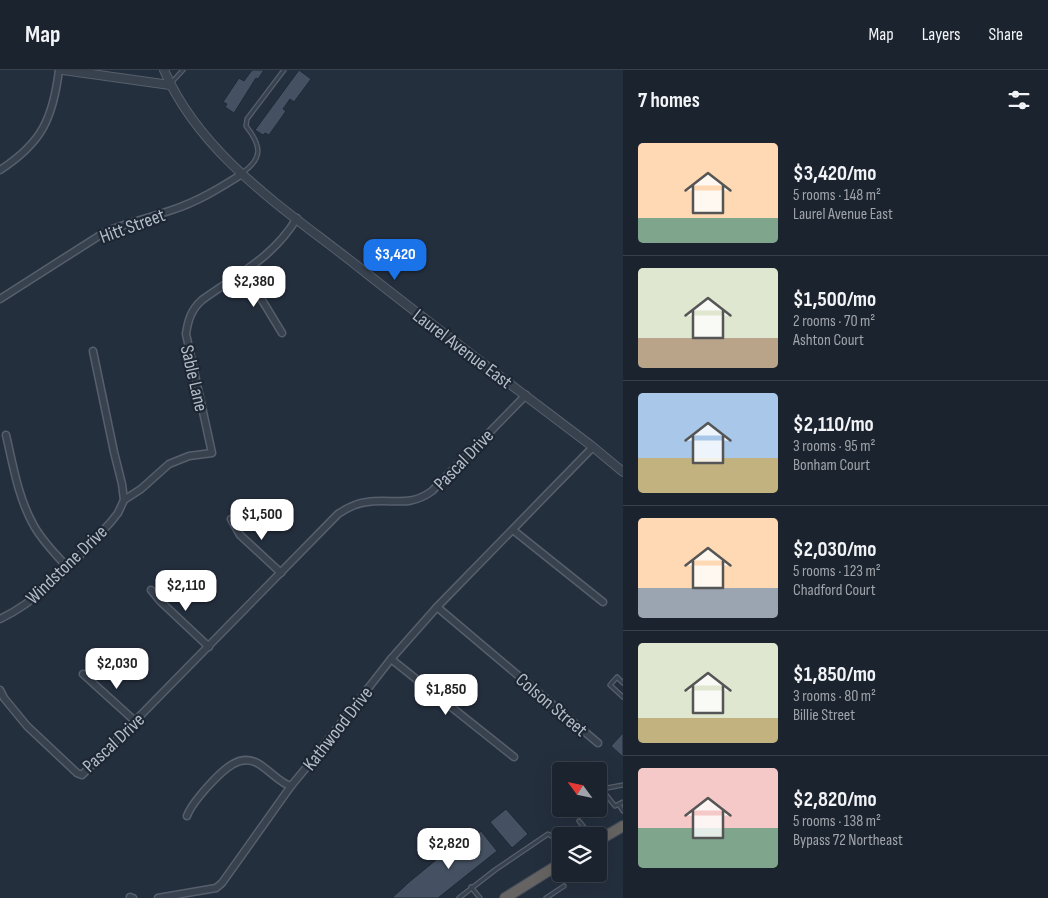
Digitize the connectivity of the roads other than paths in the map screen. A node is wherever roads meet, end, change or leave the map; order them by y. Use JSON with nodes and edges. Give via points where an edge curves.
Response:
{"nodes":[{"id":1,"x":58,"y":70,"type":"edge"},
{"id":2,"x":63,"y":70,"type":"edge"},
{"id":3,"x":164,"y":70,"type":"edge"},
{"id":4,"x":183,"y":70,"type":"edge"},
{"id":5,"x":284,"y":70,"type":"edge"},
{"id":6,"x":170,"y":85,"type":"junction"},
{"id":7,"x":0,"y":170,"type":"edge"},
{"id":8,"x":242,"y":174,"type":"junction"},
{"id":9,"x":296,"y":218,"type":"junction"},
{"id":10,"x":245,"y":272,"type":"junction"},
{"id":11,"x":0,"y":299,"type":"edge"},
{"id":12,"x":282,"y":333,"type":"dead end"},
{"id":13,"x":93,"y":351,"type":"dead end"},
{"id":14,"x":526,"y":395,"type":"junction"},
{"id":15,"x":6,"y":435,"type":"dead end"},
{"id":16,"x":593,"y":448,"type":"junction"},
{"id":17,"x":623,"y":472,"type":"edge"},
{"id":18,"x":124,"y":500,"type":"junction"},
{"id":19,"x":231,"y":520,"type":"dead end"},
{"id":20,"x":513,"y":530,"type":"junction"},
{"id":21,"x":67,"y":567,"type":"junction"},
{"id":22,"x":281,"y":573,"type":"junction"},
{"id":23,"x":151,"y":590,"type":"dead end"},
{"id":24,"x":603,"y":602,"type":"dead end"},
{"id":25,"x":437,"y":607,"type":"junction"},
{"id":26,"x":0,"y":619,"type":"edge"},
{"id":27,"x":209,"y":647,"type":"junction"},
{"id":28,"x":391,"y":659,"type":"junction"},
{"id":29,"x":83,"y":674,"type":"dead end"},
{"id":30,"x":623,"y":683,"type":"edge"},
{"id":31,"x":0,"y":690,"type":"edge"},
{"id":32,"x":623,"y":697,"type":"edge"},
{"id":33,"x":136,"y":722,"type":"junction"},
{"id":34,"x":598,"y":743,"type":"dead end"},
{"id":35,"x":514,"y":757,"type":"dead end"},
{"id":36,"x":623,"y":785,"type":"edge"},
{"id":37,"x":291,"y":786,"type":"junction"},
{"id":38,"x":623,"y":802,"type":"edge"},
{"id":39,"x":618,"y":805,"type":"junction"},
{"id":40,"x":623,"y":811,"type":"edge"},
{"id":41,"x":186,"y":816,"type":"dead end"},
{"id":42,"x":579,"y":821,"type":"dead end"},
{"id":43,"x":623,"y":826,"type":"edge"},
{"id":44,"x":584,"y":827,"type":"edge"},
{"id":45,"x":607,"y":835,"type":"edge"},
{"id":46,"x":552,"y":836,"type":"edge"},
{"id":47,"x":552,"y":869,"type":"edge"},
{"id":48,"x":564,"y":886,"type":"dead end"},
{"id":49,"x":471,"y":887,"type":"junction"},
{"id":50,"x":158,"y":898,"type":"edge"},
{"id":51,"x":459,"y":898,"type":"edge"},
{"id":52,"x":480,"y":898,"type":"edge"},
{"id":53,"x":505,"y":898,"type":"edge"},
{"id":54,"x":546,"y":898,"type":"edge"}],
"edges":[{"from":1,"to":7,"type":"street","via":[[56,96],[41,132],[15,160]]},
{"from":2,"to":6,"type":"street"},
{"from":3,"to":6,"type":"street","name":"Laurel Avenue East"},
{"from":4,"to":6,"type":"lane"},
{"from":5,"to":8,"type":"lane","via":[[247,120],[246,126],[258,146],[258,156],[254,166]]},
{"from":6,"to":8,"type":"street","name":"Laurel Avenue East","via":[[207,139]]},
{"from":8,"to":9,"type":"street","name":"Laurel Avenue East"},
{"from":8,"to":11,"type":"street","name":"Hitt Street","via":[[182,206],[105,232]]},
{"from":9,"to":10,"type":"street","name":"Sable Lane","via":[[274,249]]},
{"from":9,"to":14,"type":"street","name":"Laurel Avenue East"},
{"from":10,"to":12,"type":"street"},
{"from":10,"to":18,"type":"street","name":"Sable Lane","via":[[195,306],[188,321],[186,334],[212,453],[188,456],[169,464]]},
{"from":13,"to":18,"type":"street"},
{"from":14,"to":16,"type":"street","name":"Laurel Avenue East"},
{"from":14,"to":22,"type":"street","name":"Pascal Drive","via":[[432,491],[412,501],[368,502],[345,510]]},
{"from":15,"to":21,"type":"street","via":[[25,509],[41,537]]},
{"from":16,"to":17,"type":"street","name":"Laurel Avenue East"},
{"from":16,"to":20,"type":"street","name":"Kathwood Drive"},
{"from":18,"to":21,"type":"street","name":"Windstone Drive","via":[[110,523]]},
{"from":19,"to":22,"type":"street","via":[[240,534]]},
{"from":20,"to":24,"type":"street"},
{"from":20,"to":25,"type":"street","name":"Kathwood Drive"},
{"from":21,"to":26,"type":"street","name":"Windstone Drive","via":[[26,604]]},
{"from":22,"to":27,"type":"street","name":"Pascal Drive"},
{"from":23,"to":27,"type":"street"},
{"from":25,"to":28,"type":"street","name":"Kathwood Drive"},
{"from":25,"to":34,"type":"street","name":"Colson Street"},
{"from":27,"to":33,"type":"street","name":"Pascal Drive"},
{"from":28,"to":35,"type":"street"},
{"from":28,"to":37,"type":"street","name":"Kathwood Drive"},
{"from":29,"to":33,"type":"street"},
{"from":30,"to":32,"type":"lane","via":[[617,678],[610,685]]},
{"from":31,"to":33,"type":"street","name":"Pascal Drive","via":[[27,726],[77,774],[82,775]]},
{"from":36,"to":39,"type":"lane","via":[[604,791],[613,805]]},
{"from":37,"to":41,"type":"street","via":[[255,762],[238,762],[195,800]]},
{"from":37,"to":50,"type":"street","name":"Kathwood Drive","via":[[222,884],[216,888]]},
{"from":38,"to":39,"type":"lane"},
{"from":39,"to":40,"type":"lane"},
{"from":42,"to":44,"type":"lane"},
{"from":43,"to":45,"type":"highway"},
{"from":46,"to":49,"type":"lane","via":[[548,834]]},
{"from":47,"to":53,"type":"highway"},
{"from":48,"to":54,"type":"lane"},
{"from":49,"to":51,"type":"lane"},
{"from":49,"to":52,"type":"lane"}]}
